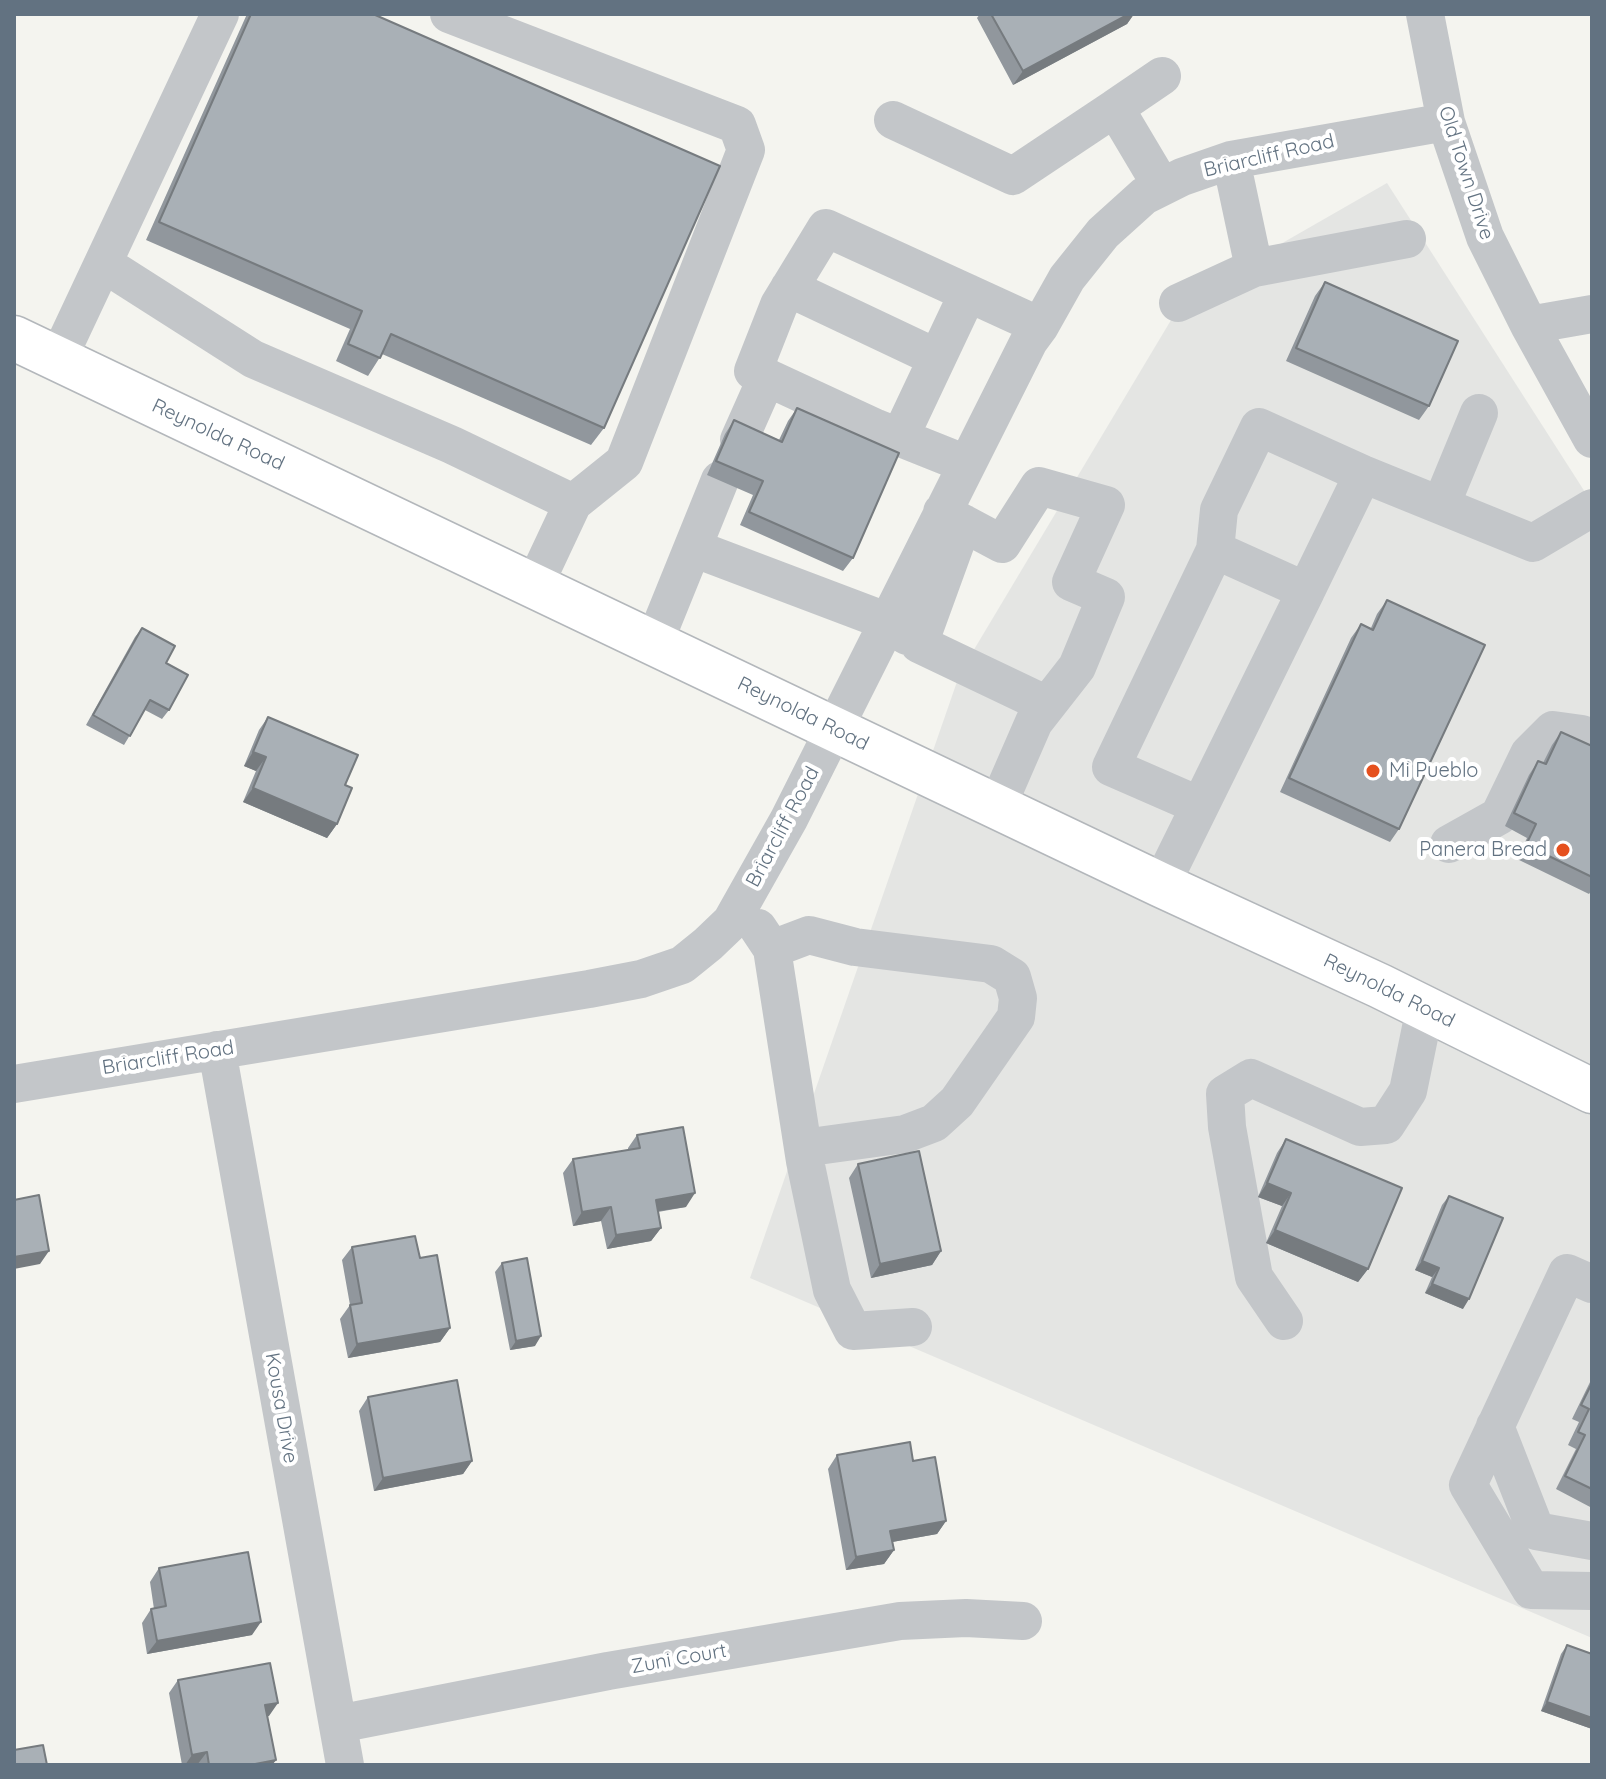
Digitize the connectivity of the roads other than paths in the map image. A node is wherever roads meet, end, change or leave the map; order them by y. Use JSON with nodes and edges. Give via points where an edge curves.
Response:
{"nodes":[{"id":1,"x":220,"y":14,"type":"edge"},
{"id":2,"x":449,"y":14,"type":"edge"},
{"id":3,"x":1425,"y":14,"type":"edge"},
{"id":4,"x":1162,"y":76,"type":"dead end"},
{"id":5,"x":1115,"y":108,"type":"junction"},
{"id":6,"x":893,"y":120,"type":"dead end"},
{"id":7,"x":1446,"y":122,"type":"junction"},
{"id":8,"x":1231,"y":160,"type":"junction"},
{"id":9,"x":1162,"y":187,"type":"junction"},
{"id":10,"x":1407,"y":239,"type":"dead end"},
{"id":11,"x":104,"y":264,"type":"junction"},
{"id":12,"x":1254,"y":268,"type":"junction"},
{"id":13,"x":789,"y":288,"type":"junction"},
{"id":14,"x":968,"y":293,"type":"junction"},
{"id":15,"x":1178,"y":303,"type":"dead end"},
{"id":16,"x":1592,"y":314,"type":"edge"},
{"id":17,"x":1529,"y":325,"type":"junction"},
{"id":18,"x":1040,"y":326,"type":"junction"},
{"id":19,"x":14,"y":338,"type":"edge"},
{"id":20,"x":937,"y":358,"type":"junction"},
{"id":21,"x":58,"y":359,"type":"junction"},
{"id":22,"x":767,"y":377,"type":"junction"},
{"id":23,"x":1479,"y":413,"type":"dead end"},
{"id":24,"x":900,"y":437,"type":"junction"},
{"id":25,"x":1592,"y":439,"type":"edge"},
{"id":26,"x":739,"y":440,"type":"edge"},
{"id":27,"x":966,"y":464,"type":"junction"},
{"id":28,"x":1363,"y":474,"type":"junction"},
{"id":29,"x":720,"y":480,"type":"edge"},
{"id":30,"x":573,"y":503,"type":"junction"},
{"id":31,"x":1441,"y":505,"type":"junction"},
{"id":32,"x":1592,"y":508,"type":"edge"},
{"id":33,"x":952,"y":517,"type":"junction"},
{"id":34,"x":693,"y":548,"type":"junction"},
{"id":35,"x":1215,"y":550,"type":"junction"},
{"id":36,"x":534,"y":586,"type":"junction"},
{"id":37,"x":1306,"y":591,"type":"junction"},
{"id":38,"x":886,"y":621,"type":"junction"},
{"id":39,"x":654,"y":643,"type":"junction"},
{"id":40,"x":919,"y":644,"type":"junction"},
{"id":41,"x":1047,"y":705,"type":"junction"},
{"id":42,"x":834,"y":729,"type":"junction"},
{"id":43,"x":1592,"y":739,"type":"edge"},
{"id":44,"x":1198,"y":805,"type":"junction"},
{"id":45,"x":997,"y":807,"type":"junction"},
{"id":46,"x":1449,"y":844,"type":"dead end"},
{"id":47,"x":1161,"y":885,"type":"junction"},
{"id":48,"x":742,"y":902,"type":"junction"},
{"id":49,"x":772,"y":949,"type":"junction"},
{"id":50,"x":1425,"y":1008,"type":"junction"},
{"id":51,"x":217,"y":1050,"type":"junction"},
{"id":52,"x":14,"y":1084,"type":"edge"},
{"id":53,"x":1592,"y":1091,"type":"edge"},
{"id":54,"x":803,"y":1148,"type":"junction"},
{"id":55,"x":1592,"y":1284,"type":"edge"},
{"id":56,"x":1284,"y":1321,"type":"dead end"},
{"id":57,"x":913,"y":1327,"type":"dead end"},
{"id":58,"x":1495,"y":1426,"type":"junction"},
{"id":59,"x":1592,"y":1541,"type":"edge"},
{"id":60,"x":1592,"y":1591,"type":"edge"},
{"id":61,"x":1023,"y":1621,"type":"dead end"},
{"id":62,"x":338,"y":1724,"type":"junction"},
{"id":63,"x":345,"y":1765,"type":"edge"}],
"edges":[{"from":1,"to":11,"type":"street"},
{"from":2,"to":30,"type":"street","via":[[737,125],[746,150],[624,462]]},
{"from":3,"to":7,"type":"street","name":"Old Town Drive"},
{"from":4,"to":5,"type":"street"},
{"from":5,"to":6,"type":"street","via":[[1013,176]]},
{"from":5,"to":9,"type":"street"},
{"from":7,"to":8,"type":"street","name":"Briarcliff Road"},
{"from":7,"to":17,"type":"street","name":"Old Town Drive","via":[[1485,237]]},
{"from":8,"to":9,"type":"street","name":"Briarcliff Road"},
{"from":8,"to":12,"type":"street"},
{"from":9,"to":18,"type":"street","name":"Briarcliff Road","via":[[1103,233],[1067,278]]},
{"from":10,"to":12,"type":"street"},
{"from":11,"to":21,"type":"street"},
{"from":11,"to":30,"type":"street","via":[[253,359]]},
{"from":12,"to":15,"type":"street"},
{"from":13,"to":14,"type":"street","via":[[826,228]]},
{"from":13,"to":20,"type":"street"},
{"from":13,"to":22,"type":"street","via":[[753,371]]},
{"from":14,"to":18,"type":"street"},
{"from":14,"to":20,"type":"street"},
{"from":16,"to":17,"type":"street"},
{"from":17,"to":25,"type":"street","name":"Old Town Drive"},
{"from":18,"to":27,"type":"street","name":"Briarcliff Road"},
{"from":19,"to":21,"type":"main road","name":"Reynolda Road"},
{"from":20,"to":24,"type":"street"},
{"from":21,"to":36,"type":"main road","name":"Reynolda Road"},
{"from":22,"to":24,"type":"street"},
{"from":22,"to":26,"type":"street"},
{"from":23,"to":31,"type":"street"},
{"from":24,"to":27,"type":"street"},
{"from":27,"to":33,"type":"street","name":"Briarcliff Road"},
{"from":28,"to":31,"type":"street"},
{"from":28,"to":35,"type":"street","via":[[1259,427],[1219,510]]},
{"from":28,"to":37,"type":"street"},
{"from":29,"to":34,"type":"street"},
{"from":30,"to":36,"type":"street"},
{"from":31,"to":32,"type":"street","via":[[1533,543]]},
{"from":33,"to":38,"type":"street","name":"Briarcliff Road"},
{"from":33,"to":40,"type":"street"},
{"from":33,"to":41,"type":"street","via":[[1002,544],[1039,486],[1106,505],[1071,582],[1106,597],[1077,667]]},
{"from":34,"to":38,"type":"street"},
{"from":34,"to":39,"type":"street"},
{"from":35,"to":37,"type":"street"},
{"from":35,"to":44,"type":"street","via":[[1111,767]]},
{"from":36,"to":39,"type":"main road","name":"Reynolda Road"},
{"from":37,"to":44,"type":"street"},
{"from":38,"to":40,"type":"street"},
{"from":38,"to":42,"type":"street","name":"Briarcliff Road"},
{"from":39,"to":42,"type":"main road","name":"Reynolda Road"},
{"from":40,"to":41,"type":"street"},
{"from":41,"to":45,"type":"street","via":[[1034,722]]},
{"from":42,"to":45,"type":"main road","name":"Reynolda Road"},
{"from":42,"to":48,"type":"street","name":"Briarcliff Road"},
{"from":43,"to":46,"type":"street","via":[[1553,730],[1529,754],[1499,816]]},
{"from":44,"to":47,"type":"street"},
{"from":45,"to":47,"type":"main road","name":"Reynolda Road"},
{"from":47,"to":50,"type":"main road","name":"Reynolda Road"},
{"from":48,"to":49,"type":"street"},
{"from":48,"to":51,"type":"street","name":"Briarcliff Road","via":[[731,922],[682,965],[641,979]]},
{"from":49,"to":54,"type":"street"},
{"from":49,"to":54,"type":"street","via":[[809,935],[855,947],[991,964],[1012,977],[1018,998],[1016,1017],[957,1102],[934,1123],[905,1134]]},
{"from":50,"to":53,"type":"main road","name":"Reynolda Road"},
{"from":50,"to":56,"type":"street","via":[[1408,1091],[1386,1125],[1360,1127],[1251,1078],[1225,1094],[1254,1277]]},
{"from":51,"to":52,"type":"street","name":"Briarcliff Road"},
{"from":51,"to":62,"type":"street","name":"Kousa Drive"},
{"from":54,"to":57,"type":"street","via":[[832,1290],[853,1331]]},
{"from":55,"to":58,"type":"street","via":[[1567,1273]]},
{"from":58,"to":59,"type":"street","via":[[1536,1531]]},
{"from":58,"to":60,"type":"street","via":[[1468,1485],[1531,1590]]},
{"from":61,"to":62,"type":"street","name":"Zuni Court","via":[[900,1621]]},
{"from":62,"to":63,"type":"street","name":"Kousa Drive"}]}
